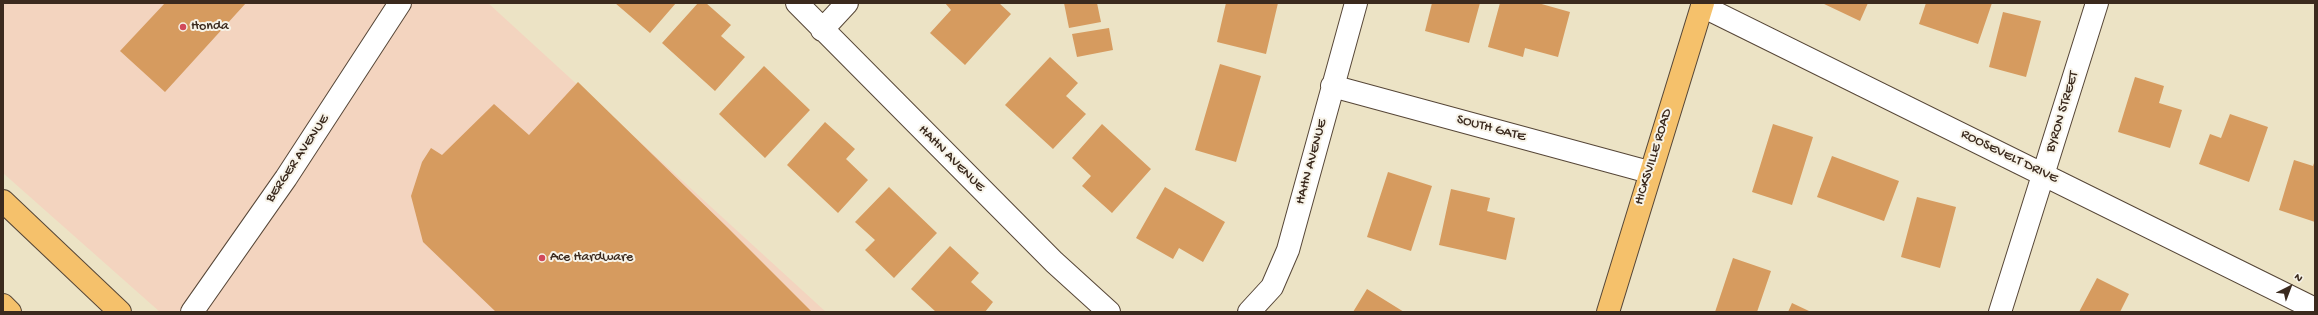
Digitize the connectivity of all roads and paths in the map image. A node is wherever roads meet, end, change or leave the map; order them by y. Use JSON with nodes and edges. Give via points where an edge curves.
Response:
{"nodes":[{"id":1,"x":400,"y":3,"type":"edge"},
{"id":2,"x":797,"y":3,"type":"edge"},
{"id":3,"x":847,"y":3,"type":"edge"},
{"id":4,"x":1356,"y":3,"type":"edge"},
{"id":5,"x":2097,"y":3,"type":"edge"},
{"id":6,"x":1703,"y":5,"type":"edge"},
{"id":7,"x":822,"y":30,"type":"junction"},
{"id":8,"x":1332,"y":86,"type":"junction"},
{"id":9,"x":1649,"y":172,"type":"junction"},
{"id":10,"x":2043,"y":174,"type":"junction"},
{"id":11,"x":3,"y":201,"type":"edge"},
{"id":12,"x":3,"y":305,"type":"edge"},
{"id":13,"x":2315,"y":308,"type":"edge"},
{"id":14,"x":10,"y":312,"type":"edge"},
{"id":15,"x":120,"y":312,"type":"edge"},
{"id":16,"x":192,"y":312,"type":"edge"},
{"id":17,"x":1109,"y":312,"type":"edge"},
{"id":18,"x":1249,"y":312,"type":"edge"},
{"id":19,"x":1608,"y":312,"type":"edge"},
{"id":20,"x":2000,"y":312,"type":"edge"}],
"edges":[{"from":1,"to":16,"type":"street","name":"BERGER AVENUE","via":[[286,178]]},
{"from":2,"to":7,"type":"street","name":"HAHN AVENUE"},
{"from":3,"to":7,"type":"street"},
{"from":4,"to":8,"type":"street","name":"HAHN AVENUE"},
{"from":5,"to":10,"type":"street","name":"BYRON STREET"},
{"from":6,"to":9,"type":"main road","name":"HICKSVILLE ROAD"},
{"from":6,"to":10,"type":"street","name":"ROOSEVELT DRIVE"},
{"from":7,"to":17,"type":"street","name":"HAHN AVENUE","via":[[1054,262]]},
{"from":8,"to":9,"type":"street","name":"SOUTH GATE"},
{"from":8,"to":18,"type":"street","name":"HAHN AVENUE","via":[[1288,250],[1272,287]]},
{"from":9,"to":19,"type":"main road","name":"HICKSVILLE ROAD"},
{"from":10,"to":13,"type":"street","name":"ROOSEVELT DRIVE"},
{"from":10,"to":20,"type":"street","name":"BYRON STREET"},
{"from":11,"to":15,"type":"main road"},
{"from":12,"to":14,"type":"main road"}]}
